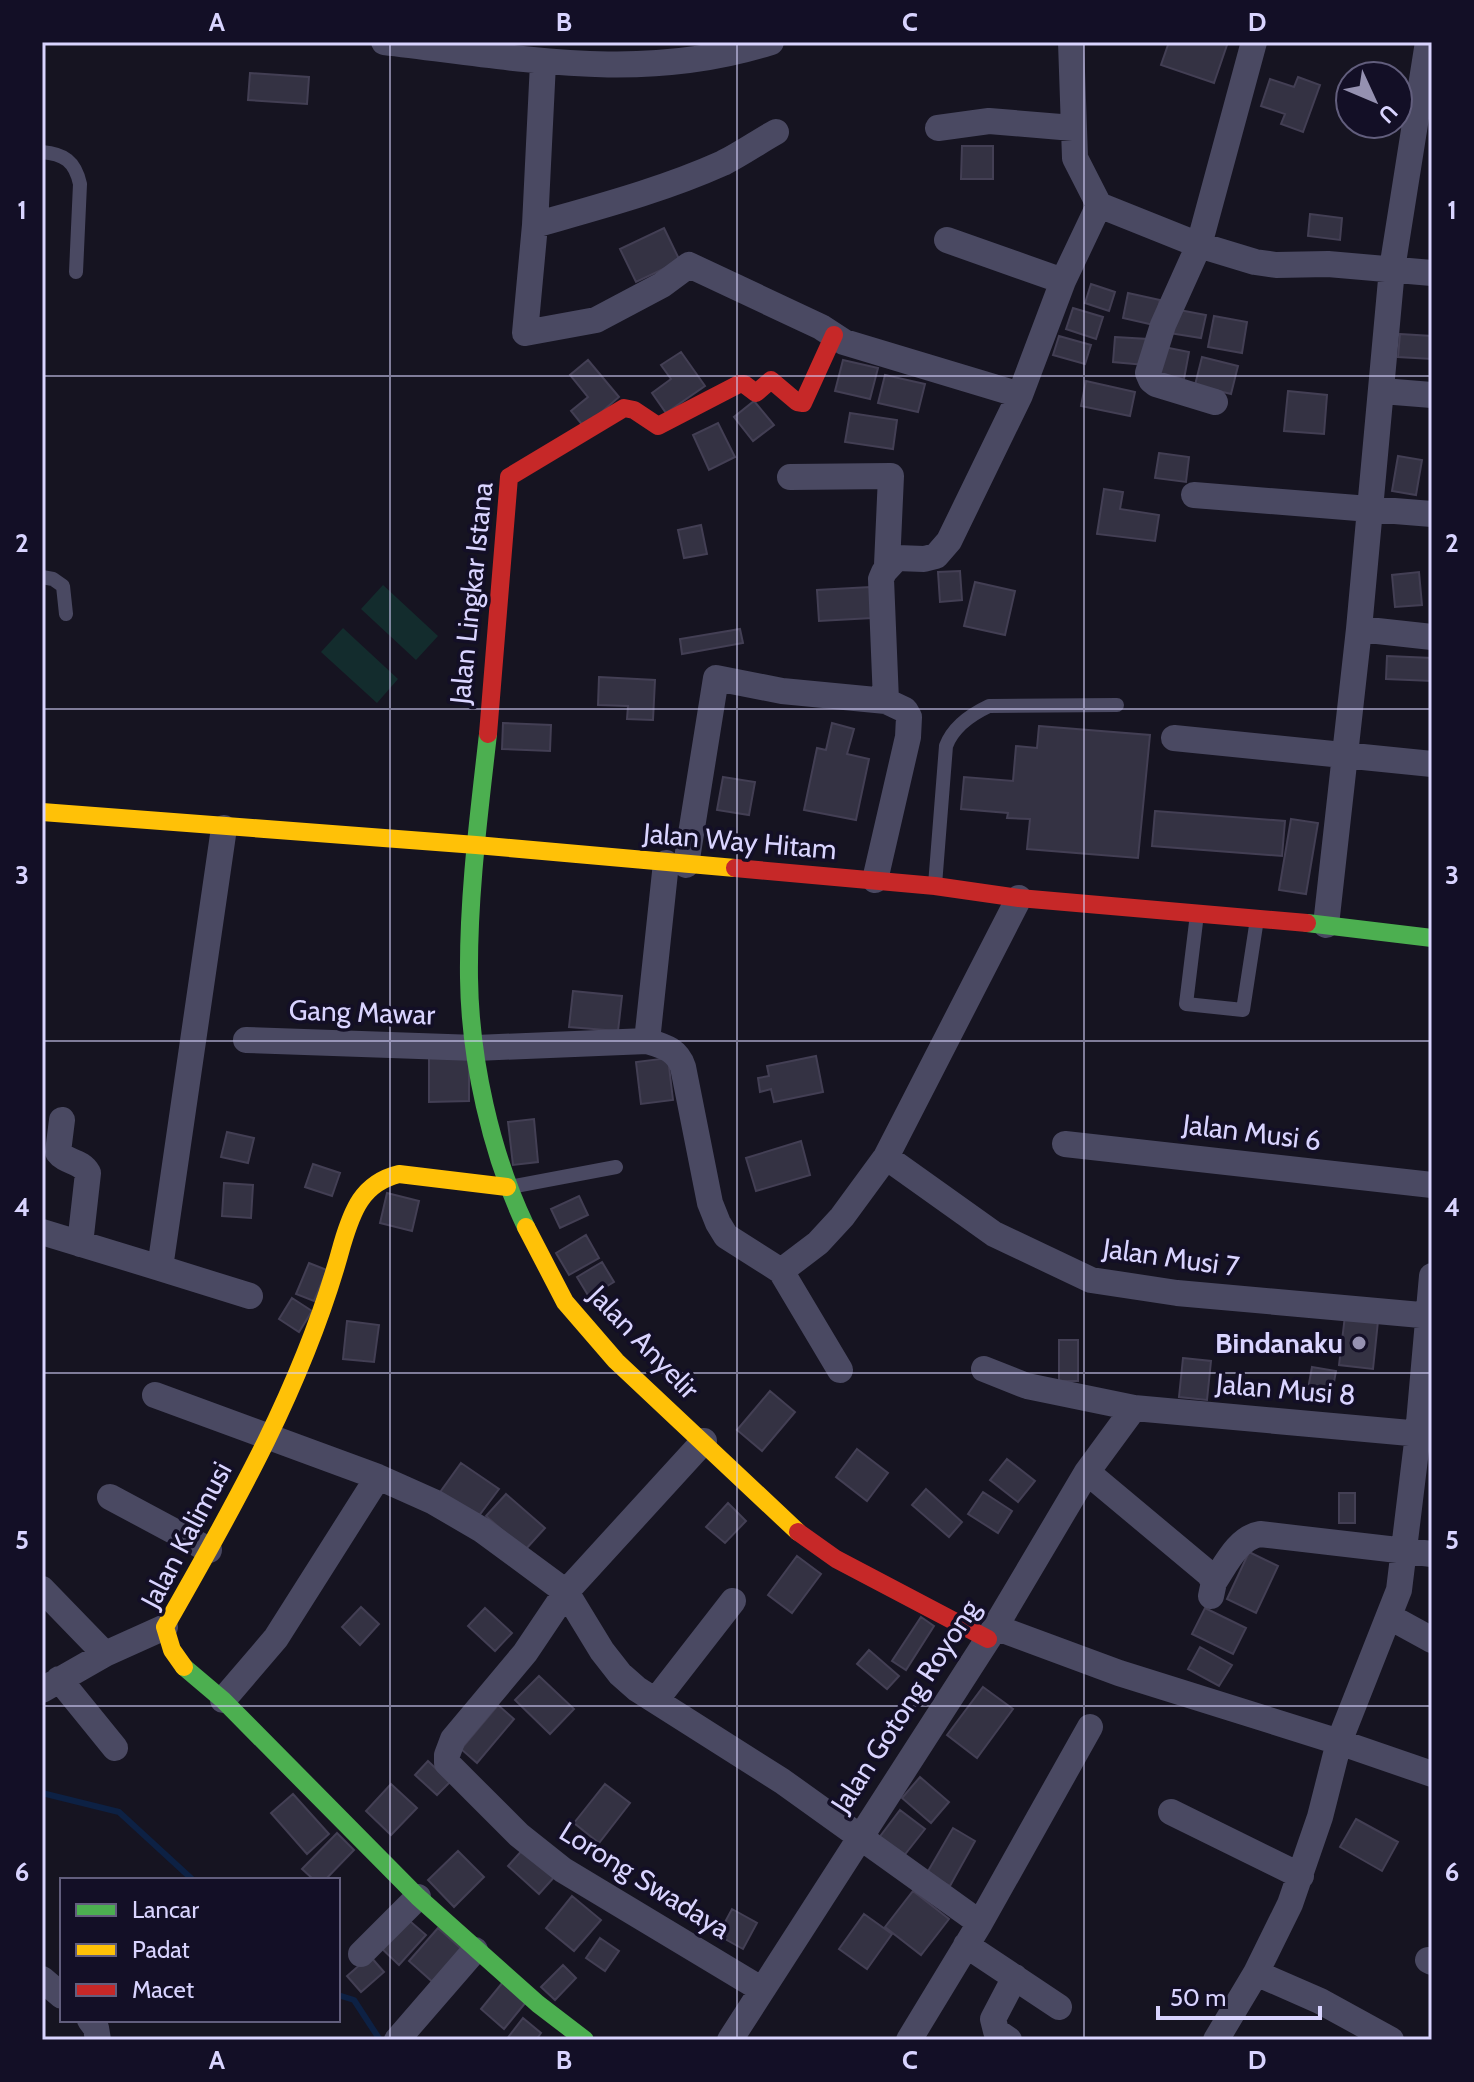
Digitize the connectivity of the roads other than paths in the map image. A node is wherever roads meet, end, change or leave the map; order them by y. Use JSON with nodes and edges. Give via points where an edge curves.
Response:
{"nodes":[{"id":1,"x":384,"y":42,"type":"edge"},
{"id":2,"x":1071,"y":42,"type":"edge"},
{"id":3,"x":1254,"y":42,"type":"edge"},
{"id":4,"x":1428,"y":42,"type":"edge"},
{"id":5,"x":762,"y":43,"type":"edge"},
{"id":6,"x":452,"y":46,"type":"edge"},
{"id":7,"x":594,"y":54,"type":"edge"},
{"id":8,"x":543,"y":63,"type":"junction"},
{"id":9,"x":938,"y":128,"type":"dead end"},
{"id":10,"x":1073,"y":128,"type":"junction"},
{"id":11,"x":776,"y":132,"type":"dead end"},
{"id":12,"x":42,"y":152,"type":"edge"},
{"id":13,"x":1099,"y":205,"type":"junction"},
{"id":14,"x":535,"y":225,"type":"junction"},
{"id":15,"x":947,"y":240,"type":"dead end"},
{"id":16,"x":1199,"y":245,"type":"junction"},
{"id":17,"x":1392,"y":269,"type":"junction"},
{"id":18,"x":76,"y":272,"type":"dead end"},
{"id":19,"x":1432,"y":273,"type":"edge"},
{"id":20,"x":1063,"y":281,"type":"junction"},
{"id":21,"x":827,"y":331,"type":"junction"},
{"id":22,"x":1382,"y":391,"type":"junction"},
{"id":23,"x":1020,"y":395,"type":"junction"},
{"id":24,"x":1432,"y":395,"type":"edge"},
{"id":25,"x":1215,"y":402,"type":"dead end"},
{"id":26,"x":790,"y":477,"type":"dead end"},
{"id":27,"x":1194,"y":495,"type":"dead end"},
{"id":28,"x":1371,"y":509,"type":"junction"},
{"id":29,"x":1432,"y":514,"type":"edge"},
{"id":30,"x":887,"y":565,"type":"junction"},
{"id":31,"x":42,"y":577,"type":"edge"},
{"id":32,"x":66,"y":614,"type":"dead end"},
{"id":33,"x":1359,"y":629,"type":"junction"},
{"id":34,"x":1432,"y":637,"type":"edge"},
{"id":35,"x":886,"y":701,"type":"junction"},
{"id":36,"x":1117,"y":705,"type":"dead end"},
{"id":37,"x":1174,"y":738,"type":"dead end"},
{"id":38,"x":1345,"y":756,"type":"junction"},
{"id":39,"x":1432,"y":764,"type":"edge"},
{"id":40,"x":43,"y":815,"type":"edge"},
{"id":41,"x":224,"y":828,"type":"junction"},
{"id":42,"x":476,"y":845,"type":"junction"},
{"id":43,"x":676,"y":864,"type":"junction"},
{"id":44,"x":875,"y":880,"type":"junction"},
{"id":45,"x":935,"y":886,"type":"junction"},
{"id":46,"x":1019,"y":898,"type":"junction"},
{"id":47,"x":1197,"y":913,"type":"junction"},
{"id":48,"x":1257,"y":919,"type":"junction"},
{"id":49,"x":1326,"y":925,"type":"junction"},
{"id":50,"x":1432,"y":938,"type":"edge"},
{"id":51,"x":246,"y":1040,"type":"dead end"},
{"id":52,"x":647,"y":1041,"type":"junction"},
{"id":53,"x":476,"y":1048,"type":"junction"},
{"id":54,"x":62,"y":1120,"type":"dead end"},
{"id":55,"x":1065,"y":1144,"type":"dead end"},
{"id":56,"x":886,"y":1157,"type":"junction"},
{"id":57,"x":616,"y":1167,"type":"dead end"},
{"id":58,"x":1432,"y":1185,"type":"edge"},
{"id":59,"x":507,"y":1187,"type":"junction"},
{"id":60,"x":42,"y":1232,"type":"edge"},
{"id":61,"x":80,"y":1244,"type":"junction"},
{"id":62,"x":160,"y":1268,"type":"junction"},
{"id":63,"x":781,"y":1271,"type":"junction"},
{"id":64,"x":1432,"y":1276,"type":"edge"},
{"id":65,"x":250,"y":1296,"type":"dead end"},
{"id":66,"x":1429,"y":1316,"type":"edge"},
{"id":67,"x":984,"y":1369,"type":"dead end"},
{"id":68,"x":840,"y":1370,"type":"dead end"},
{"id":69,"x":155,"y":1395,"type":"dead end"},
{"id":70,"x":1134,"y":1408,"type":"junction"},
{"id":71,"x":1425,"y":1434,"type":"edge"},
{"id":72,"x":271,"y":1436,"type":"junction"},
{"id":73,"x":704,"y":1441,"type":"junction"},
{"id":74,"x":1087,"y":1472,"type":"junction"},
{"id":75,"x":378,"y":1477,"type":"junction"},
{"id":76,"x":110,"y":1497,"type":"dead end"},
{"id":77,"x":209,"y":1550,"type":"junction"},
{"id":78,"x":1405,"y":1552,"type":"junction"},
{"id":79,"x":1432,"y":1554,"type":"edge"},
{"id":80,"x":42,"y":1589,"type":"edge"},
{"id":81,"x":566,"y":1592,"type":"junction"},
{"id":82,"x":733,"y":1601,"type":"dead end"},
{"id":83,"x":1390,"y":1617,"type":"junction"},
{"id":84,"x":165,"y":1627,"type":"junction"},
{"id":85,"x":991,"y":1633,"type":"junction"},
{"id":86,"x":1432,"y":1640,"type":"edge"},
{"id":87,"x":105,"y":1654,"type":"junction"},
{"id":88,"x":50,"y":1685,"type":"edge"},
{"id":89,"x":223,"y":1700,"type":"junction"},
{"id":90,"x":656,"y":1700,"type":"junction"},
{"id":91,"x":1090,"y":1727,"type":"dead end"},
{"id":92,"x":1339,"y":1742,"type":"junction"},
{"id":93,"x":115,"y":1748,"type":"dead end"},
{"id":94,"x":1432,"y":1774,"type":"edge"},
{"id":95,"x":1171,"y":1812,"type":"dead end"},
{"id":96,"x":859,"y":1836,"type":"junction"},
{"id":97,"x":1301,"y":1876,"type":"junction"},
{"id":98,"x":418,"y":1897,"type":"junction"},
{"id":99,"x":973,"y":1934,"type":"junction"},
{"id":100,"x":475,"y":1950,"type":"junction"},
{"id":101,"x":361,"y":1954,"type":"dead end"},
{"id":102,"x":1256,"y":1973,"type":"junction"},
{"id":103,"x":1015,"y":1977,"type":"junction"},
{"id":104,"x":42,"y":1979,"type":"edge"},
{"id":105,"x":761,"y":1989,"type":"junction"},
{"id":106,"x":60,"y":1994,"type":"edge"},
{"id":107,"x":1059,"y":2007,"type":"dead end"},
{"id":108,"x":397,"y":2040,"type":"edge"},
{"id":109,"x":585,"y":2040,"type":"edge"},
{"id":110,"x":730,"y":2040,"type":"edge"},
{"id":111,"x":909,"y":2040,"type":"edge"},
{"id":112,"x":1009,"y":2040,"type":"edge"},
{"id":113,"x":1216,"y":2040,"type":"edge"},
{"id":114,"x":1391,"y":2040,"type":"edge"}],
"edges":[{"from":1,"to":6,"type":"street"},
{"from":2,"to":10,"type":"street"},
{"from":3,"to":16,"type":"street"},
{"from":4,"to":17,"type":"street"},
{"from":5,"to":7,"type":"street","via":[[700,60],[643,66]]},
{"from":6,"to":8,"type":"street"},
{"from":7,"to":8,"type":"street"},
{"from":8,"to":14,"type":"street"},
{"from":9,"to":10,"type":"street","via":[[989,121]]},
{"from":10,"to":13,"type":"street","via":[[1075,158]]},
{"from":11,"to":14,"type":"street","via":[[686,177]]},
{"from":12,"to":18,"type":"lane","via":[[63,156],[77,172]]},
{"from":13,"to":16,"type":"street"},
{"from":13,"to":20,"type":"street"},
{"from":14,"to":21,"type":"street","via":[[525,333],[596,320],[689,265]]},
{"from":15,"to":20,"type":"street"},
{"from":16,"to":17,"type":"street","via":[[1276,265]]},
{"from":16,"to":25,"type":"street","via":[[1163,325],[1149,377],[1156,384]]},
{"from":17,"to":19,"type":"street"},
{"from":17,"to":22,"type":"street"},
{"from":20,"to":23,"type":"street"},
{"from":21,"to":23,"type":"street","via":[[844,342]]},
{"from":21,"to":42,"type":"street","name":"Jalan Lingkar Istana","via":[[803,403],[771,380],[756,393],[739,384],[658,426],[624,408],[509,477]]},
{"from":22,"to":24,"type":"street"},
{"from":22,"to":28,"type":"street"},
{"from":23,"to":30,"type":"street","via":[[942,550],[930,558],[897,558]]},
{"from":26,"to":30,"type":"street","via":[[891,476]]},
{"from":27,"to":28,"type":"street"},
{"from":28,"to":29,"type":"street"},
{"from":28,"to":33,"type":"street"},
{"from":30,"to":35,"type":"street","via":[[881,579]]},
{"from":31,"to":32,"type":"lane","via":[[65,589]]},
{"from":33,"to":34,"type":"street"},
{"from":33,"to":38,"type":"street"},
{"from":35,"to":43,"type":"street","via":[[782,691],[716,678]]},
{"from":35,"to":44,"type":"street","via":[[905,710],[909,723]]},
{"from":36,"to":45,"type":"lane","via":[[989,706],[954,732],[946,746]]},
{"from":37,"to":38,"type":"street"},
{"from":38,"to":39,"type":"street"},
{"from":38,"to":49,"type":"street"},
{"from":40,"to":41,"type":"street","name":"Jalan Way Hitam"},
{"from":41,"to":42,"type":"street","name":"Jalan Way Hitam"},
{"from":41,"to":62,"type":"street"},
{"from":42,"to":43,"type":"street","name":"Jalan Way Hitam"},
{"from":42,"to":53,"type":"street","name":"Jalan Anyelir","via":[[469,979]]},
{"from":43,"to":44,"type":"street","name":"Jalan Way Hitam"},
{"from":43,"to":52,"type":"street"},
{"from":44,"to":45,"type":"street","name":"Jalan Way Hitam"},
{"from":45,"to":46,"type":"street","name":"Jalan Way Hitam"},
{"from":46,"to":47,"type":"street","name":"Jalan Way Hitam"},
{"from":46,"to":56,"type":"street"},
{"from":47,"to":48,"type":"street","name":"Jalan Way Hitam"},
{"from":47,"to":48,"type":"lane","via":[[1186,1004],[1243,1010]]},
{"from":48,"to":49,"type":"street","name":"Jalan Way Hitam"},
{"from":49,"to":50,"type":"street","name":"Jalan Way Hitam"},
{"from":51,"to":53,"type":"street","name":"Gang Mawar"},
{"from":52,"to":53,"type":"street","name":"Gang Mawar"},
{"from":52,"to":63,"type":"street","via":[[669,1048],[681,1061],[718,1223],[726,1236]]},
{"from":53,"to":59,"type":"street","name":"Jalan Anyelir","via":[[492,1140]]},
{"from":54,"to":61,"type":"street","via":[[58,1152],[88,1173]]},
{"from":55,"to":58,"type":"street","name":"Jalan Musi 6"},
{"from":56,"to":63,"type":"street","via":[[842,1217]]},
{"from":56,"to":66,"type":"street","name":"Jalan Musi 7","via":[[994,1234],[1091,1280]]},
{"from":57,"to":59,"type":"lane"},
{"from":59,"to":72,"type":"street","name":"Jalan Kalimusi","via":[[399,1174],[386,1175],[367,1190],[351,1216],[330,1295]]},
{"from":59,"to":73,"type":"street","name":"Jalan Anyelir","via":[[565,1302],[616,1361]]},
{"from":60,"to":61,"type":"street"},
{"from":61,"to":62,"type":"street"},
{"from":62,"to":65,"type":"street"},
{"from":63,"to":68,"type":"street"},
{"from":64,"to":66,"type":"street"},
{"from":66,"to":71,"type":"street"},
{"from":67,"to":70,"type":"street","name":"Jalan Musi 8","via":[[1027,1386]]},
{"from":69,"to":72,"type":"street"},
{"from":70,"to":71,"type":"street","name":"Jalan Musi 8"},
{"from":70,"to":74,"type":"street","name":"Jalan Gotong Royong"},
{"from":71,"to":78,"type":"street"},
{"from":72,"to":75,"type":"street"},
{"from":72,"to":77,"type":"street","name":"Jalan Kalimusi"},
{"from":73,"to":81,"type":"street"},
{"from":73,"to":85,"type":"street","name":"Jalan Anyelir","via":[[812,1543],[874,1580]]},
{"from":74,"to":78,"type":"street","via":[[1209,1574],[1212,1589],[1239,1545],[1252,1535]]},
{"from":74,"to":85,"type":"street","name":"Jalan Gotong Royong"},
{"from":75,"to":81,"type":"street","via":[[482,1530]]},
{"from":75,"to":89,"type":"street","via":[[276,1638]]},
{"from":76,"to":77,"type":"street"},
{"from":77,"to":84,"type":"street","name":"Jalan Kalimusi"},
{"from":78,"to":79,"type":"street"},
{"from":78,"to":83,"type":"street"},
{"from":80,"to":87,"type":"street"},
{"from":81,"to":90,"type":"street","via":[[620,1674]]},
{"from":81,"to":105,"type":"street","name":"Lorong Swadaya","via":[[525,1653],[453,1739],[447,1763],[519,1835],[563,1870]]},
{"from":82,"to":90,"type":"street"},
{"from":83,"to":86,"type":"street"},
{"from":83,"to":92,"type":"street"},
{"from":84,"to":87,"type":"street"},
{"from":84,"to":89,"type":"street","name":"Jalan Kalimusi","via":[[172,1653]]},
{"from":85,"to":92,"type":"street"},
{"from":85,"to":96,"type":"street","name":"Jalan Gotong Royong"},
{"from":87,"to":88,"type":"street"},
{"from":88,"to":93,"type":"street"},
{"from":89,"to":98,"type":"street","name":"Jalan Kalimusi"},
{"from":90,"to":96,"type":"street"},
{"from":91,"to":99,"type":"street"},
{"from":92,"to":94,"type":"street"},
{"from":92,"to":97,"type":"street"},
{"from":95,"to":97,"type":"street"},
{"from":96,"to":99,"type":"street"},
{"from":96,"to":105,"type":"street","name":"Jalan Gotong Royong"},
{"from":97,"to":102,"type":"street"},
{"from":98,"to":100,"type":"street","name":"Jalan Kalimusi"},
{"from":98,"to":101,"type":"street"},
{"from":99,"to":103,"type":"street"},
{"from":99,"to":111,"type":"street"},
{"from":100,"to":108,"type":"street"},
{"from":100,"to":109,"type":"street","name":"Jalan Kalimusi"},
{"from":102,"to":113,"type":"street"},
{"from":102,"to":114,"type":"street"},
{"from":103,"to":107,"type":"street"},
{"from":103,"to":112,"type":"street","via":[[993,2019],[996,2031]]},
{"from":104,"to":106,"type":"street"},
{"from":105,"to":110,"type":"street","name":"Jalan Gotong Royong"}]}
